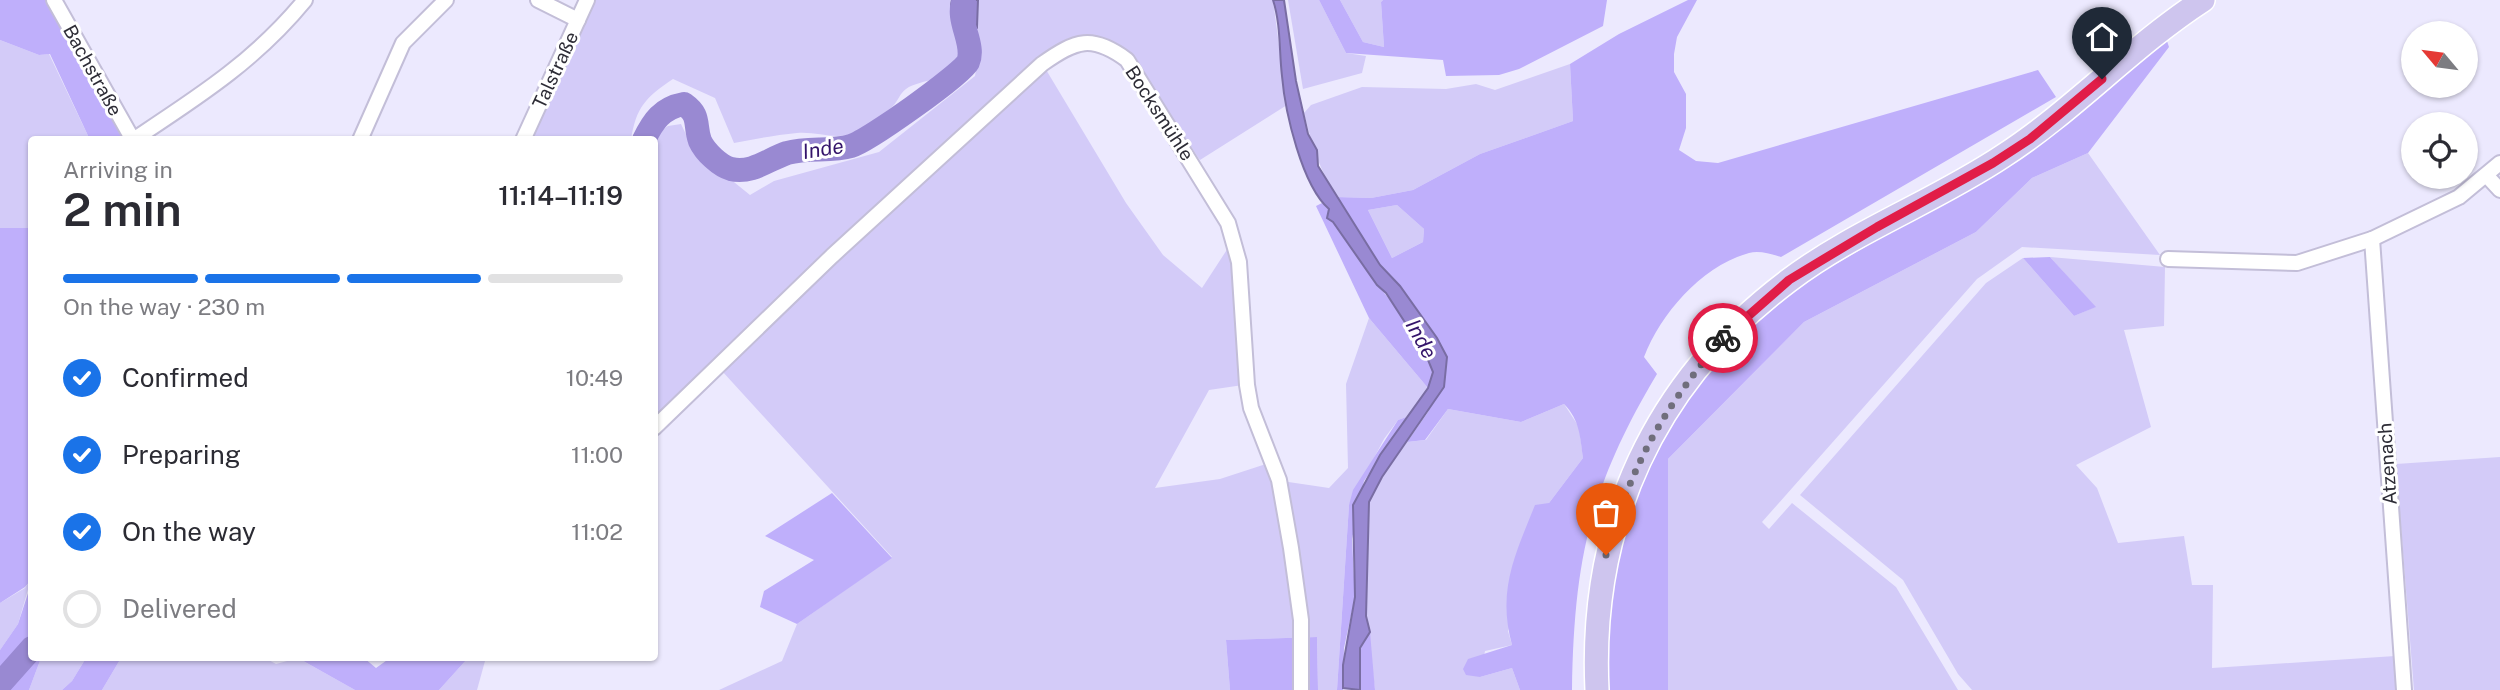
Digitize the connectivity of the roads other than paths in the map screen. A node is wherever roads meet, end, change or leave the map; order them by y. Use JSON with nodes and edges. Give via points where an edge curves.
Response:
{"nodes":[{"id":1,"x":54,"y":0,"type":"edge"},
{"id":2,"x":305,"y":0,"type":"edge"},
{"id":3,"x":446,"y":0,"type":"edge"},
{"id":4,"x":538,"y":0,"type":"edge"},
{"id":5,"x":587,"y":0,"type":"edge"},
{"id":6,"x":2203,"y":0,"type":"edge"},
{"id":7,"x":578,"y":20,"type":"junction"},
{"id":8,"x":131,"y":136,"type":"edge"},
{"id":9,"x":139,"y":136,"type":"edge"},
{"id":10,"x":362,"y":136,"type":"edge"},
{"id":11,"x":525,"y":136,"type":"edge"},
{"id":12,"x":2500,"y":163,"type":"edge"},
{"id":13,"x":2487,"y":176,"type":"junction"},
{"id":14,"x":2500,"y":190,"type":"edge"},
{"id":15,"x":2372,"y":239,"type":"junction"},
{"id":16,"x":2168,"y":259,"type":"dead end"},
{"id":17,"x":658,"y":424,"type":"edge"},
{"id":18,"x":1301,"y":690,"type":"edge"},
{"id":19,"x":1597,"y":690,"type":"edge"},
{"id":20,"x":2404,"y":690,"type":"edge"}],
"edges":[{"from":1,"to":8,"type":"street","name":"Bachstraße"},
{"from":2,"to":9,"type":"street","via":[[278,33],[233,73]]},
{"from":3,"to":10,"type":"street","via":[[399,50]]},
{"from":4,"to":7,"type":"street"},
{"from":5,"to":7,"type":"street","name":"Talstraße"},
{"from":6,"to":19,"type":"main road","via":[[2160,28],[2030,139],[1789,280],[1728,331],[1680,389],[1647,443],[1620,503],[1598,606]]},
{"from":7,"to":11,"type":"street","name":"Talstraße"},
{"from":12,"to":13,"type":"street"},
{"from":13,"to":14,"type":"street"},
{"from":13,"to":15,"type":"street","via":[[2459,197]]},
{"from":15,"to":16,"type":"street","via":[[2297,263]]},
{"from":15,"to":20,"type":"street","name":"Atzenach"},
{"from":17,"to":18,"type":"street","name":"Bocksmühle","via":[[832,256],[1042,64],[1067,47],[1089,41],[1109,47],[1127,60],[1228,223],[1239,262],[1251,408],[1279,480],[1291,548],[1301,620]]}]}
